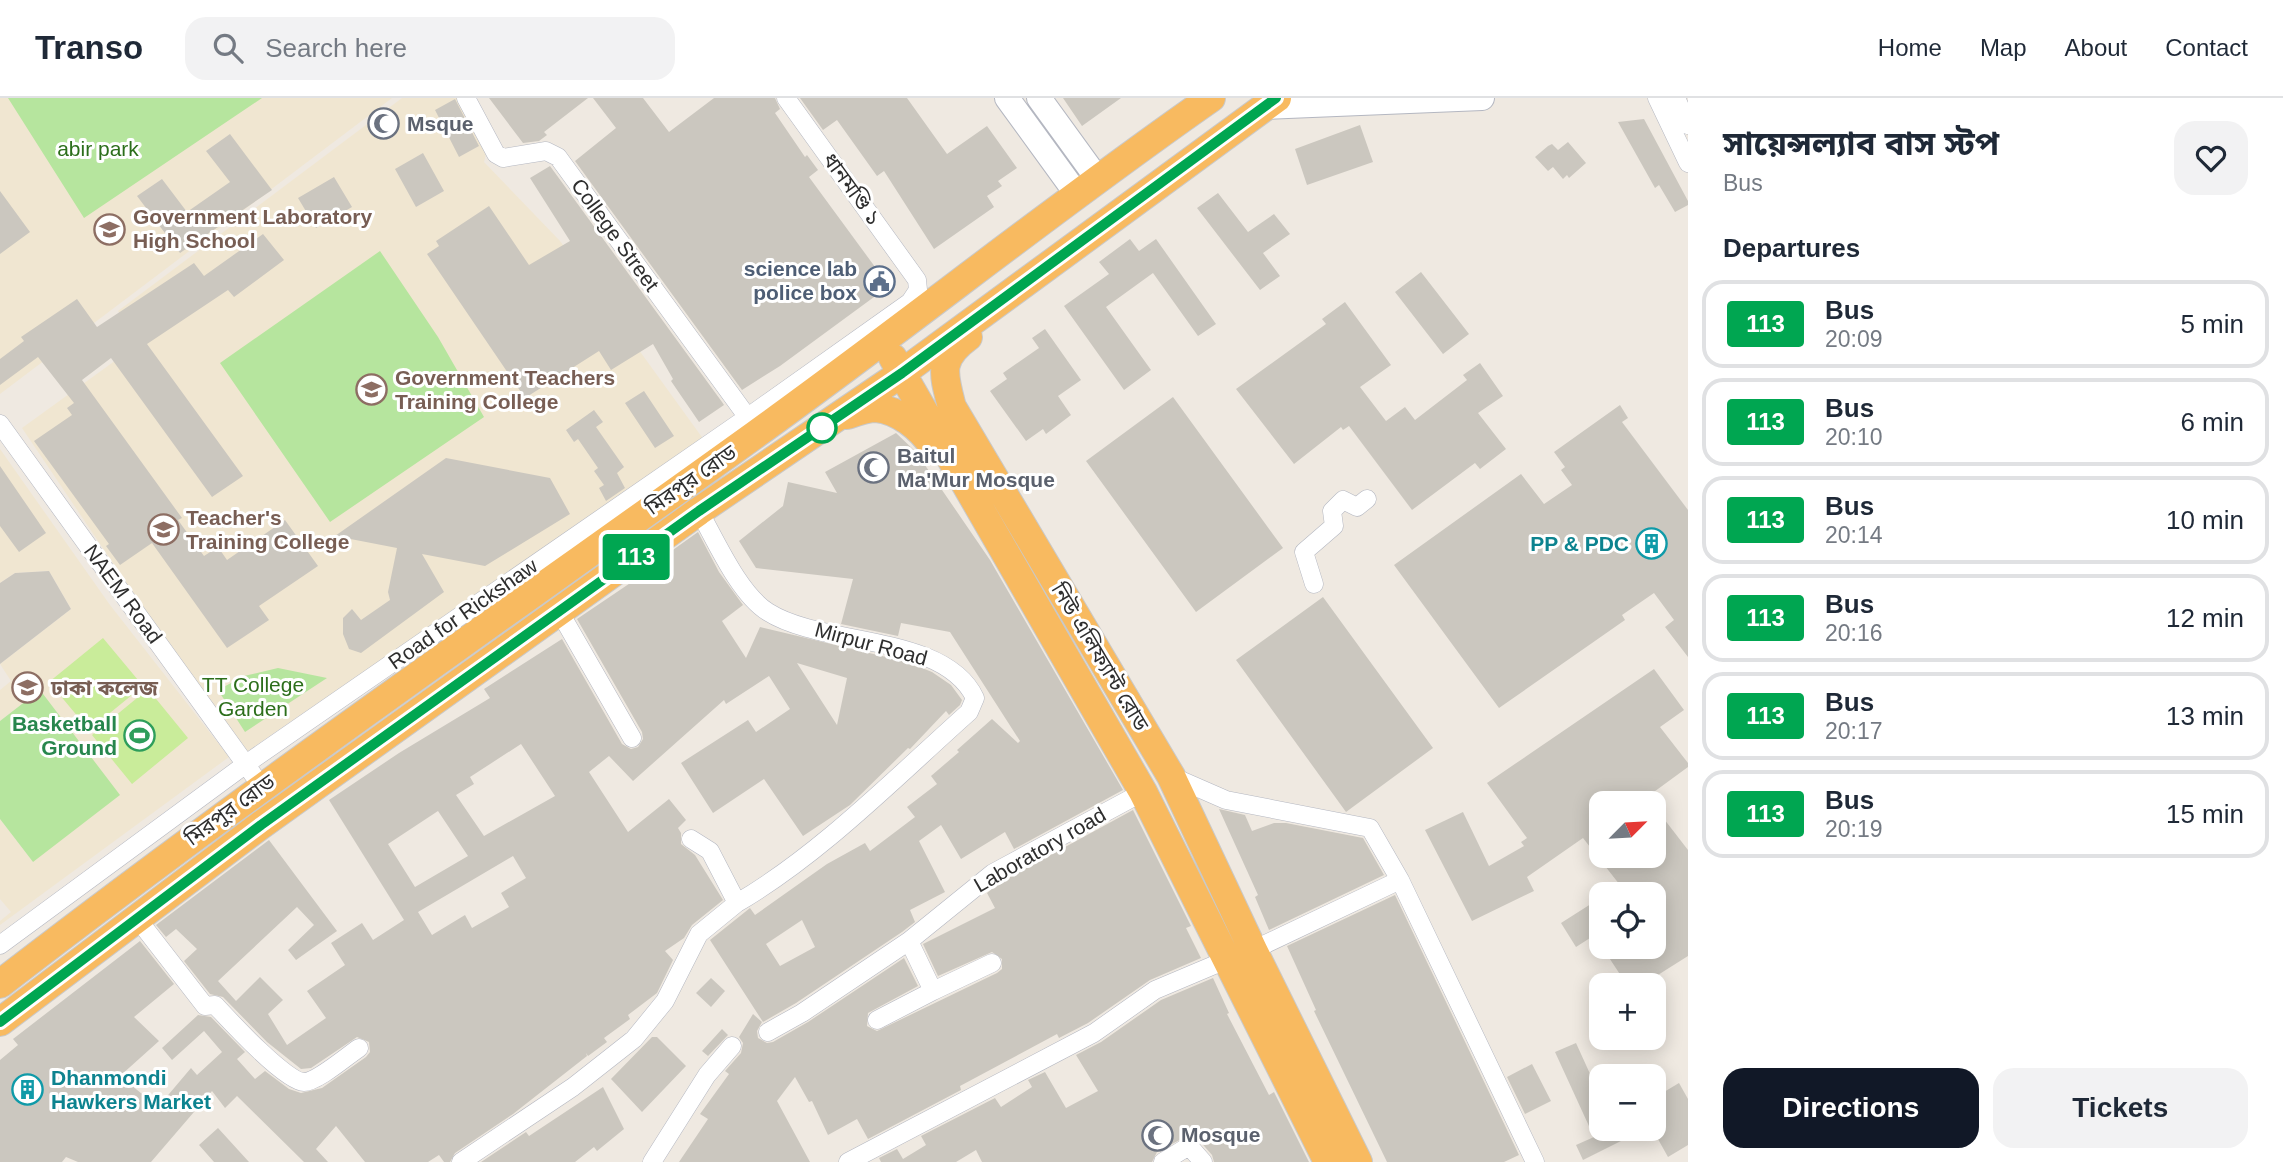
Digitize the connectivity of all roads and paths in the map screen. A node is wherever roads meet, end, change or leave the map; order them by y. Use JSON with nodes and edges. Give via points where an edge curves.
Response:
{"nodes":[{"id":1,"x":466,"y":98,"type":"edge"},
{"id":2,"x":786,"y":98,"type":"edge"},
{"id":3,"x":1007,"y":98,"type":"edge"},
{"id":4,"x":1039,"y":98,"type":"edge"},
{"id":5,"x":1211,"y":98,"type":"edge"},
{"id":6,"x":1482,"y":98,"type":"edge"},
{"id":7,"x":1657,"y":98,"type":"edge"},
{"id":8,"x":1676,"y":98,"type":"edge"},
{"id":9,"x":1270,"y":103,"type":"edge"},
{"id":10,"x":1688,"y":125,"type":"edge"},
{"id":11,"x":1688,"y":163,"type":"edge"},
{"id":12,"x":1087,"y":185,"type":"junction"},
{"id":13,"x":1119,"y":213,"type":"junction"},
{"id":14,"x":917,"y":281,"type":"joint"},
{"id":15,"x":882,"y":341,"type":"junction"},
{"id":16,"x":902,"y":373,"type":"junction"},
{"id":17,"x":836,"y":419,"type":"junction"},
{"id":18,"x":0,"y":424,"type":"edge"},
{"id":19,"x":753,"y":425,"type":"junction"},
{"id":20,"x":974,"y":497,"type":"junction"},
{"id":21,"x":1367,"y":499,"type":"dead end"},
{"id":22,"x":699,"y":511,"type":"junction"},
{"id":23,"x":1314,"y":584,"type":"dead end"},
{"id":24,"x":559,"y":611,"type":"junction"},
{"id":25,"x":632,"y":738,"type":"dead end"},
{"id":26,"x":246,"y":764,"type":"junction"},
{"id":27,"x":1171,"y":776,"type":"junction"},
{"id":28,"x":262,"y":787,"type":"junction"},
{"id":29,"x":1143,"y":792,"type":"junction"},
{"id":30,"x":282,"y":811,"type":"junction"},
{"id":31,"x":691,"y":839,"type":"dead end"},
{"id":32,"x":1399,"y":880,"type":"junction"},
{"id":33,"x":737,"y":903,"type":"junction"},
{"id":34,"x":136,"y":917,"type":"junction"},
{"id":35,"x":909,"y":941,"type":"junction"},
{"id":36,"x":0,"y":945,"type":"edge"},
{"id":37,"x":1253,"y":950,"type":"junction"},
{"id":38,"x":1226,"y":960,"type":"junction"},
{"id":39,"x":992,"y":963,"type":"dead end"},
{"id":40,"x":0,"y":984,"type":"edge"},
{"id":41,"x":933,"y":991,"type":"junction"},
{"id":42,"x":877,"y":1020,"type":"dead end"},
{"id":43,"x":0,"y":1022,"type":"edge"},
{"id":44,"x":768,"y":1032,"type":"dead end"},
{"id":45,"x":732,"y":1046,"type":"dead end"},
{"id":46,"x":359,"y":1048,"type":"dead end"},
{"id":47,"x":461,"y":1162,"type":"edge"},
{"id":48,"x":652,"y":1162,"type":"edge"},
{"id":49,"x":848,"y":1162,"type":"edge"},
{"id":50,"x":1163,"y":1162,"type":"edge"},
{"id":51,"x":1203,"y":1162,"type":"edge"},
{"id":52,"x":1328,"y":1162,"type":"edge"},
{"id":53,"x":1358,"y":1162,"type":"edge"},
{"id":54,"x":1535,"y":1162,"type":"edge"}],
"edges":[{"from":1,"to":19,"type":"street","name":"College Street","via":[[496,154],[503,158],[547,151],[558,157]]},
{"from":2,"to":14,"type":"street","name":"ধানমণ্ডি ১"},
{"from":3,"to":12,"type":"main road"},
{"from":4,"to":12,"type":"main road"},
{"from":5,"to":12,"type":"highway","name":"মিরপুর রোড"},
{"from":6,"to":9,"type":"main road"},
{"from":7,"to":11,"type":"street"},
{"from":8,"to":10,"type":"street"},
{"from":9,"to":13,"type":"highway","name":"মিরপুর রোড"},
{"from":12,"to":15,"type":"highway","name":"মিরপুর রোড"},
{"from":13,"to":16,"type":"highway","name":"মিরপুর রোড"},
{"from":13,"to":27,"type":"highway","name":"নিউ এলিফ্যান্ট রোড","via":[[1098,240],[951,349],[946,374],[952,407]]},
{"from":14,"to":19,"type":"street","name":"Road for Rickshaw","via":[[914,296],[904,307]]},
{"from":15,"to":16,"type":"highway","name":"নিউ এলিফ্যান্ট রোড"},
{"from":15,"to":19,"type":"highway","name":"মিরপুর রোড"},
{"from":16,"to":17,"type":"highway","name":"মিরপুর রোড"},
{"from":16,"to":20,"type":"highway","name":"নিউ এলিফ্যান্ট রোড"},
{"from":17,"to":20,"type":"highway","via":[[876,408],[913,424]]},
{"from":17,"to":22,"type":"highway","name":"মিরপুর রোড"},
{"from":18,"to":26,"type":"street","name":"NAEM Road"},
{"from":19,"to":26,"type":"street","name":"Road for Rickshaw"},
{"from":19,"to":28,"type":"highway","name":"মিরপুর রোড"},
{"from":20,"to":29,"type":"highway","name":"নিউ এলিফ্যান্ট রোড"},
{"from":21,"to":23,"type":"street","via":[[1357,507],[1343,500],[1332,511],[1335,526],[1304,552]]},
{"from":22,"to":24,"type":"highway","name":"মিরপুর রোড"},
{"from":22,"to":33,"type":"street","name":"Mirpur Road","via":[[752,599],[768,613],[928,658],[963,678],[975,698],[969,712],[769,884]]},
{"from":24,"to":25,"type":"street"},
{"from":24,"to":30,"type":"highway","name":"মিরপুর রোড"},
{"from":26,"to":28,"type":"street","name":"NAEM Road"},
{"from":26,"to":36,"type":"street","name":"Road for Rickshaw"},
{"from":27,"to":32,"type":"street","via":[[1226,800],[1370,828]]},
{"from":27,"to":37,"type":"highway","name":"নিউ এলিফ্যান্ট রোড"},
{"from":28,"to":30,"type":"highway"},
{"from":28,"to":40,"type":"highway","name":"মিরপুর রোড"},
{"from":29,"to":35,"type":"street","name":"Laboratory road","via":[[993,873]]},
{"from":29,"to":38,"type":"highway","name":"নিউ এলিফ্যান্ট রোড"},
{"from":30,"to":34,"type":"highway","name":"মিরপুর রোড"},
{"from":31,"to":33,"type":"street","via":[[710,850]]},
{"from":32,"to":37,"type":"street"},
{"from":32,"to":54,"type":"street"},
{"from":33,"to":47,"type":"street","via":[[699,934],[665,1001],[634,1039],[573,1087]]},
{"from":34,"to":43,"type":"highway","name":"মিরপুর রোড"},
{"from":34,"to":46,"type":"street","via":[[205,1006],[215,1005],[291,1076],[302,1082],[312,1080]]},
{"from":35,"to":41,"type":"street"},
{"from":35,"to":44,"type":"street","name":"Laboratory road"},
{"from":37,"to":53,"type":"highway","name":"নিউ এলিফ্যান্ট রোড"},
{"from":38,"to":49,"type":"street","via":[[1155,990],[1094,1033]]},
{"from":38,"to":52,"type":"highway","name":"নিউ এলিফ্যান্ট রোড"},
{"from":39,"to":41,"type":"street"},
{"from":41,"to":42,"type":"street"},
{"from":45,"to":48,"type":"street","via":[[707,1075]]},
{"from":50,"to":51,"type":"street","via":[[1189,1146]]}]}
